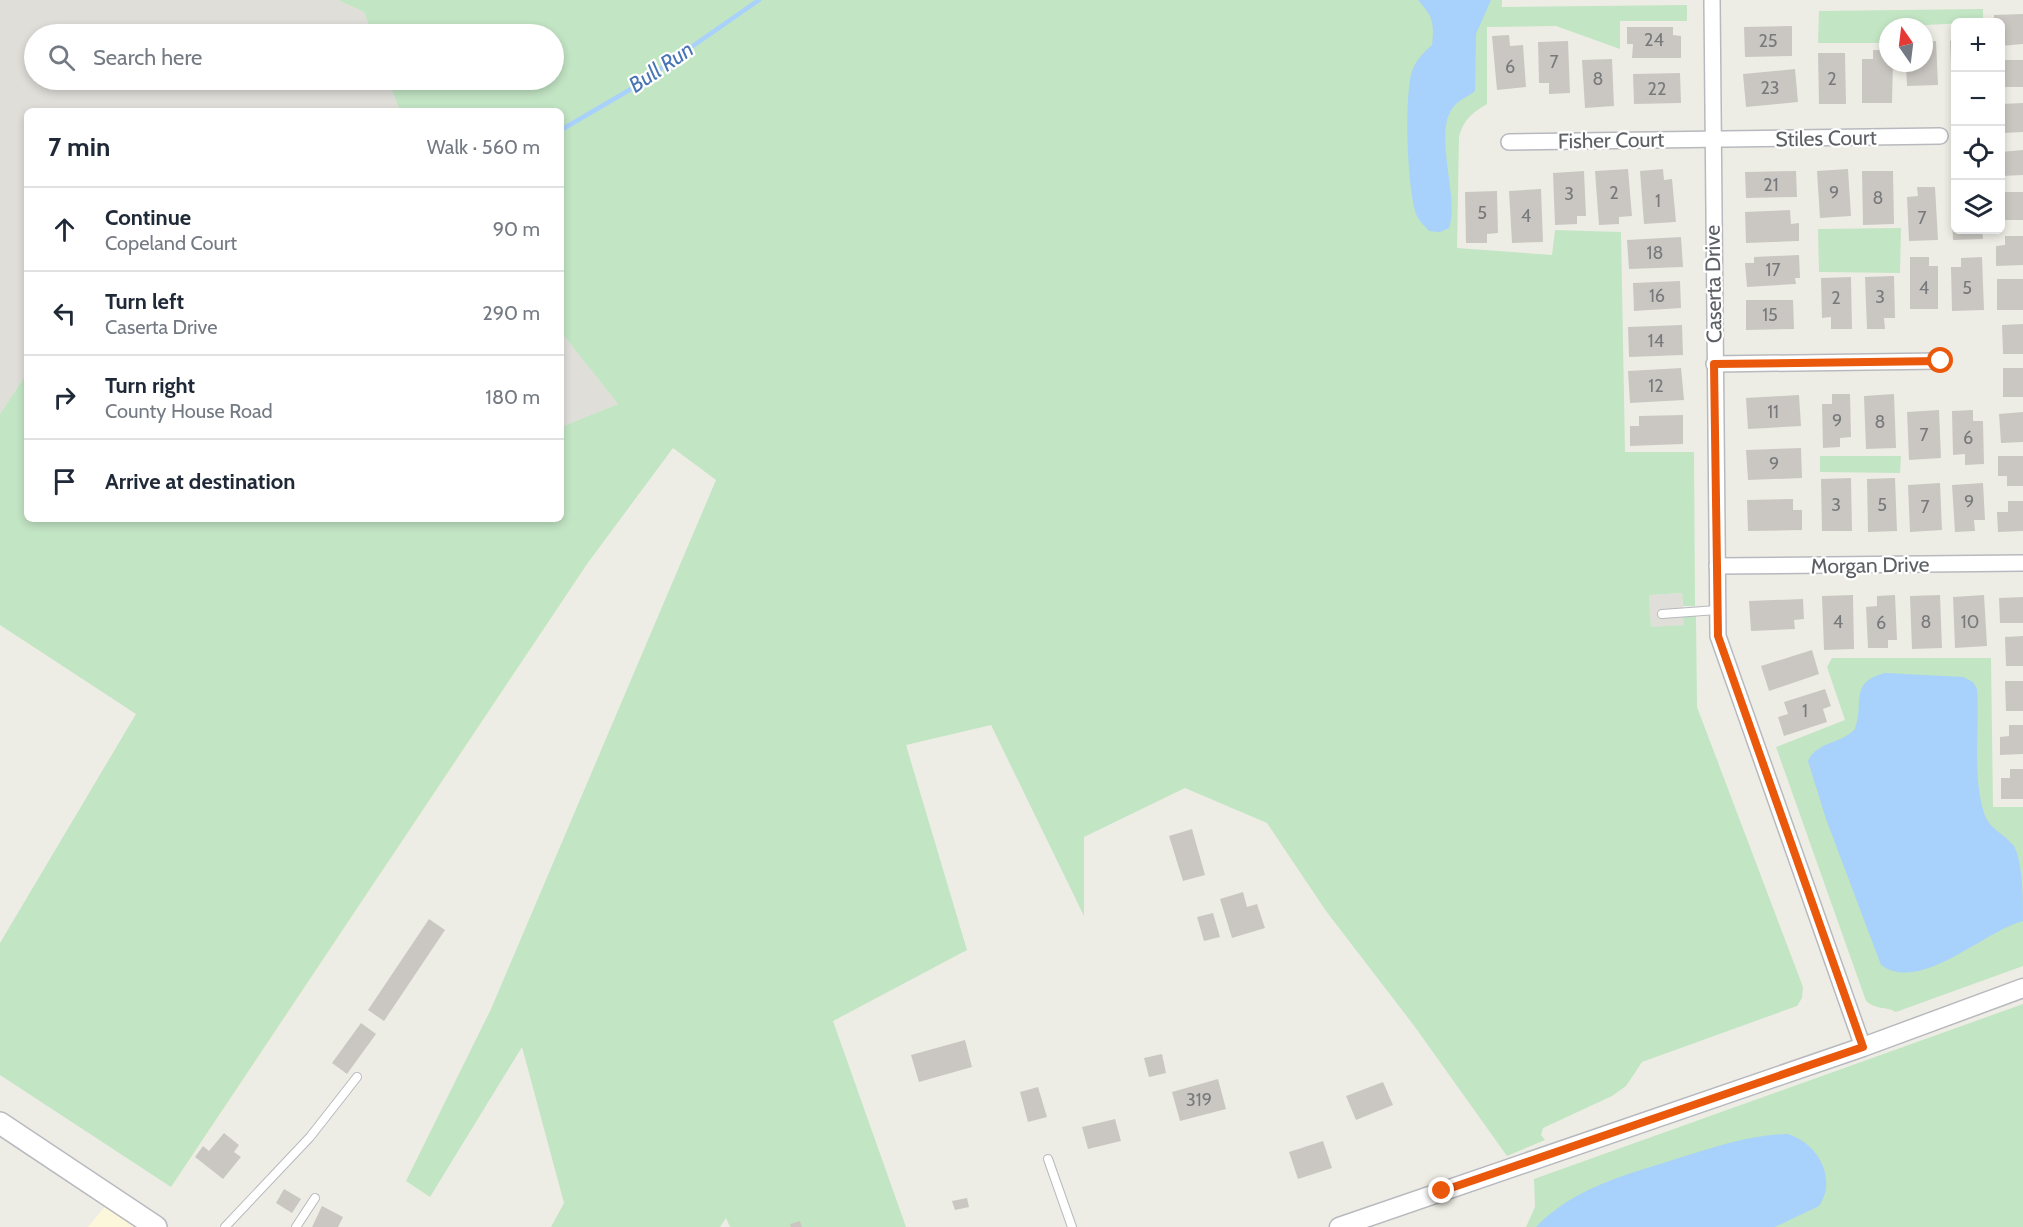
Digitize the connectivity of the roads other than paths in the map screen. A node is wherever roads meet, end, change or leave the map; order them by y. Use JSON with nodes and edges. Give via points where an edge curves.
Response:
{"nodes":[{"id":1,"x":1712,"y":0,"type":"edge"},
{"id":2,"x":1940,"y":136,"type":"dead end"},
{"id":3,"x":1712,"y":139,"type":"junction"},
{"id":4,"x":1509,"y":142,"type":"dead end"},
{"id":5,"x":1941,"y":361,"type":"dead end"},
{"id":6,"x":1714,"y":364,"type":"junction"},
{"id":7,"x":2023,"y":563,"type":"edge"},
{"id":8,"x":1717,"y":566,"type":"junction"},
{"id":9,"x":1717,"y":610,"type":"junction"},
{"id":10,"x":1662,"y":614,"type":"dead end"},
{"id":11,"x":2023,"y":988,"type":"edge"},
{"id":12,"x":1863,"y":1047,"type":"junction"},
{"id":13,"x":357,"y":1077,"type":"dead end"},
{"id":14,"x":0,"y":1123,"type":"edge"},
{"id":15,"x":1048,"y":1159,"type":"dead end"},
{"id":16,"x":315,"y":1198,"type":"dead end"},
{"id":17,"x":156,"y":1227,"type":"edge"},
{"id":18,"x":225,"y":1227,"type":"edge"},
{"id":19,"x":296,"y":1227,"type":"edge"},
{"id":20,"x":1072,"y":1227,"type":"edge"},
{"id":21,"x":1339,"y":1227,"type":"edge"}],
"edges":[{"from":1,"to":3,"type":"street","name":"Caserta Drive"},
{"from":2,"to":3,"type":"street","name":"Stiles Court"},
{"from":3,"to":4,"type":"street","name":"Fisher Court"},
{"from":3,"to":6,"type":"street","name":"Caserta Drive"},
{"from":5,"to":6,"type":"street"},
{"from":6,"to":8,"type":"street","name":"Caserta Drive"},
{"from":7,"to":8,"type":"street","name":"Morgan Drive"},
{"from":8,"to":9,"type":"street","name":"Caserta Drive"},
{"from":9,"to":10,"type":"lane"},
{"from":9,"to":12,"type":"street","name":"Caserta Drive","via":[[1721,648]]},
{"from":11,"to":12,"type":"street"},
{"from":12,"to":21,"type":"street"},
{"from":13,"to":18,"type":"lane","via":[[310,1137]]},
{"from":14,"to":17,"type":"main road"},
{"from":15,"to":20,"type":"lane"},
{"from":16,"to":19,"type":"lane"}]}
